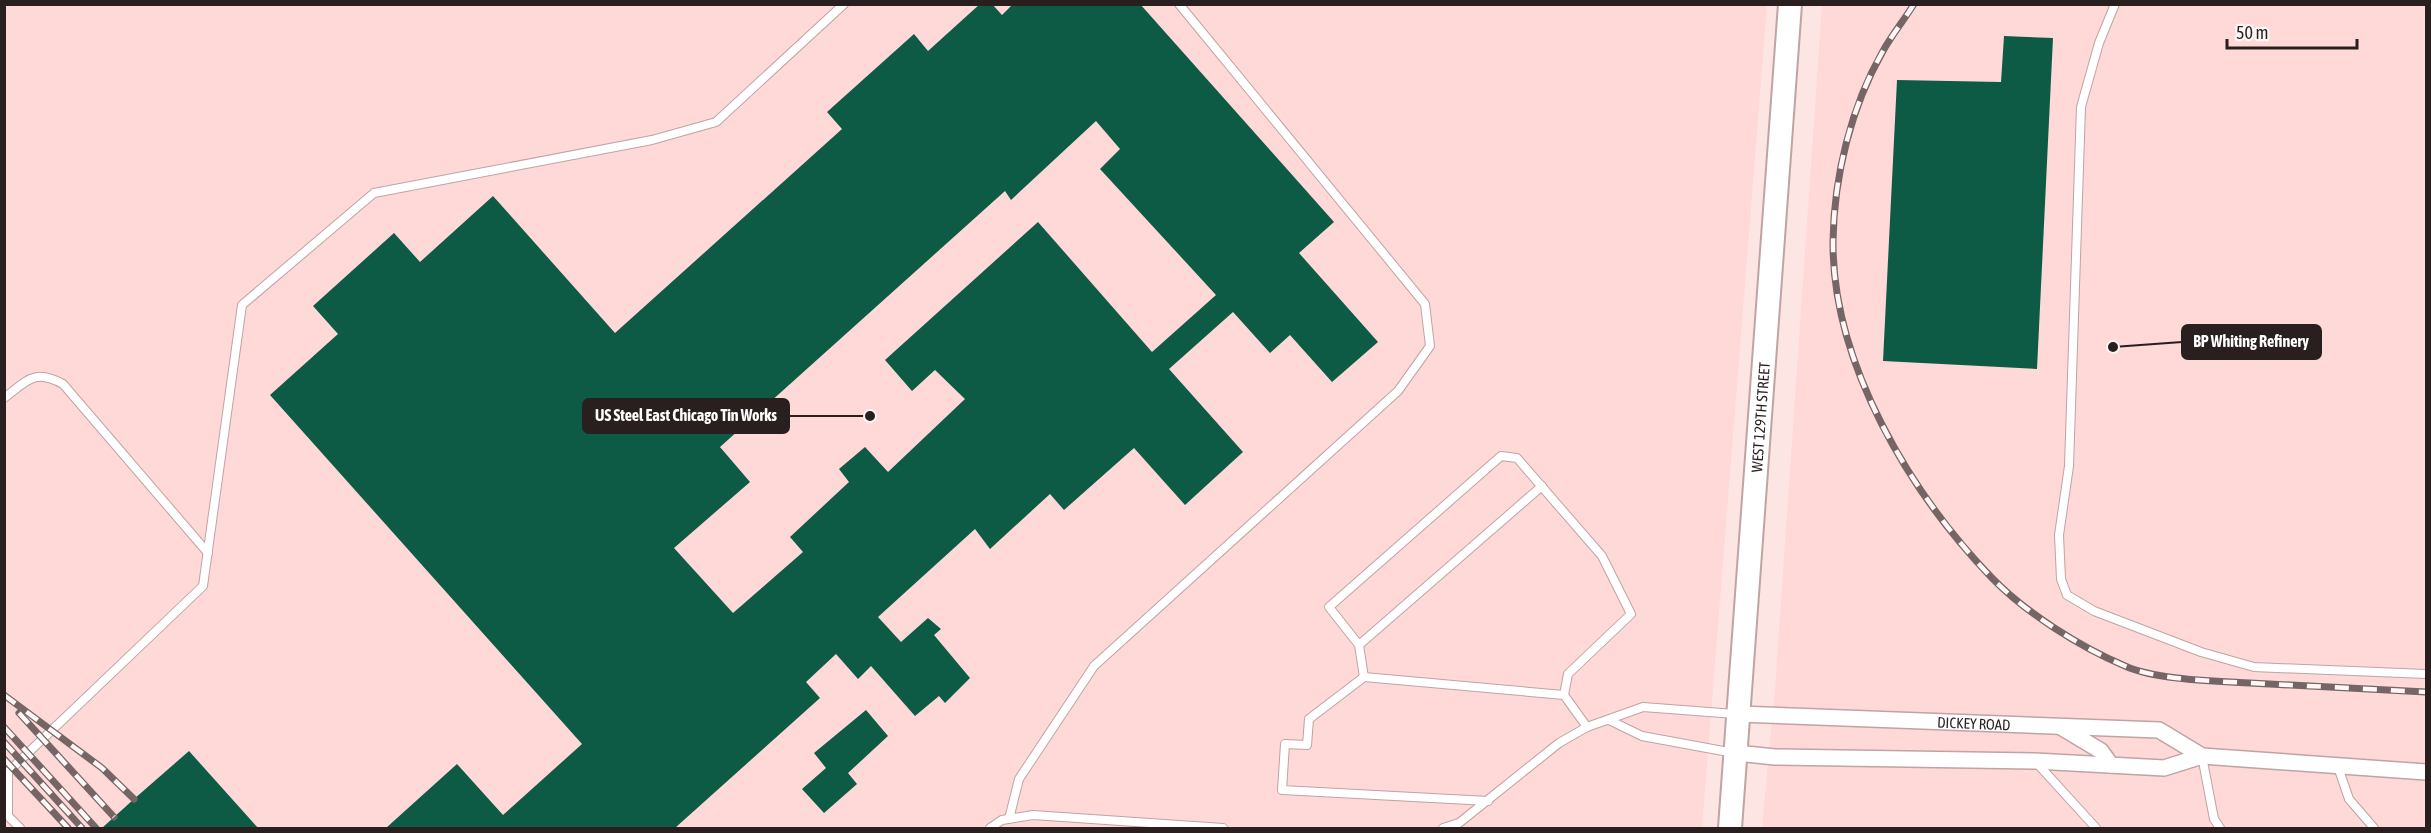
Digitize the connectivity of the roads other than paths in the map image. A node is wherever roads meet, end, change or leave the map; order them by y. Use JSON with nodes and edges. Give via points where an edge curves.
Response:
{"nodes":[{"id":1,"x":844,"y":4,"type":"edge"},
{"id":2,"x":1179,"y":4,"type":"edge"},
{"id":3,"x":1790,"y":4,"type":"edge"},
{"id":4,"x":2115,"y":4,"type":"edge"},
{"id":5,"x":4,"y":398,"type":"edge"},
{"id":6,"x":1542,"y":486,"type":"junction"},
{"id":7,"x":208,"y":553,"type":"junction"},
{"id":8,"x":1359,"y":645,"type":"junction"},
{"id":9,"x":2427,"y":674,"type":"edge"},
{"id":10,"x":1364,"y":677,"type":"junction"},
{"id":11,"x":1564,"y":695,"type":"junction"},
{"id":12,"x":1738,"y":714,"type":"junction"},
{"id":13,"x":1609,"y":720,"type":"junction"},
{"id":14,"x":2058,"y":725,"type":"junction"},
{"id":15,"x":1587,"y":727,"type":"junction"},
{"id":16,"x":1736,"y":753,"type":"junction"},
{"id":17,"x":2202,"y":756,"type":"junction"},
{"id":18,"x":2035,"y":761,"type":"junction"},
{"id":19,"x":2111,"y":765,"type":"junction"},
{"id":20,"x":2338,"y":767,"type":"junction"},
{"id":21,"x":2427,"y":771,"type":"edge"},
{"id":22,"x":1488,"y":801,"type":"junction"},
{"id":23,"x":6,"y":814,"type":"edge"},
{"id":24,"x":1009,"y":819,"type":"junction"},
{"id":25,"x":20,"y":828,"type":"edge"},
{"id":26,"x":990,"y":828,"type":"edge"},
{"id":27,"x":1223,"y":828,"type":"edge"},
{"id":28,"x":1443,"y":828,"type":"edge"},
{"id":29,"x":1730,"y":828,"type":"edge"},
{"id":30,"x":2096,"y":828,"type":"edge"},
{"id":31,"x":2220,"y":828,"type":"edge"},
{"id":32,"x":2374,"y":828,"type":"edge"}],
"edges":[{"from":1,"to":7,"type":"lane","via":[[716,122],[652,140],[374,193],[242,305]]},
{"from":2,"to":24,"type":"lane","via":[[1425,304],[1430,346],[1398,391],[1094,666],[1019,779]]},
{"from":3,"to":12,"type":"main road","name":"WEST 129TH STREET"},
{"from":4,"to":9,"type":"lane","via":[[2081,107],[2069,466],[2059,535],[2061,579],[2067,595],[2094,611],[2201,652],[2254,667]]},
{"from":5,"to":7,"type":"lane","via":[[33,376],[48,375],[63,384]]},
{"from":6,"to":8,"type":"lane"},
{"from":6,"to":8,"type":"lane","via":[[1517,458],[1501,456],[1329,607]]},
{"from":6,"to":11,"type":"lane","via":[[1602,556],[1630,614],[1568,674]]},
{"from":7,"to":23,"type":"lane","via":[[203,586],[8,772]]},
{"from":8,"to":10,"type":"lane"},
{"from":10,"to":11,"type":"lane"},
{"from":10,"to":22,"type":"lane","via":[[1309,719],[1307,745],[1285,744],[1282,790]]},
{"from":11,"to":15,"type":"lane"},
{"from":12,"to":13,"type":"lane","via":[[1643,707]]},
{"from":12,"to":14,"type":"street","name":"DICKEY ROAD"},
{"from":12,"to":16,"type":"main road","name":"WEST 129TH STREET"},
{"from":13,"to":15,"type":"lane"},
{"from":13,"to":16,"type":"lane","via":[[1642,736]]},
{"from":14,"to":17,"type":"street","name":"DICKEY ROAD","via":[[2159,730]]},
{"from":14,"to":19,"type":"street","via":[[2101,751]]},
{"from":15,"to":22,"type":"lane","via":[[1559,743]]},
{"from":16,"to":18,"type":"street","name":"DICKEY ROAD"},
{"from":16,"to":29,"type":"main road","name":"WEST 129TH STREET"},
{"from":17,"to":19,"type":"street","name":"DICKEY ROAD","via":[[2164,768]]},
{"from":17,"to":20,"type":"street","name":"DICKEY ROAD"},
{"from":17,"to":31,"type":"lane","via":[[2214,819]]},
{"from":18,"to":19,"type":"street","name":"DICKEY ROAD"},
{"from":18,"to":30,"type":"lane"},
{"from":20,"to":21,"type":"street","name":"DICKEY ROAD"},
{"from":20,"to":32,"type":"lane","via":[[2349,799]]},
{"from":22,"to":28,"type":"lane","via":[[1459,823]]},
{"from":23,"to":25,"type":"lane"},
{"from":24,"to":26,"type":"lane"},
{"from":24,"to":27,"type":"lane","via":[[1033,815]]}]}
